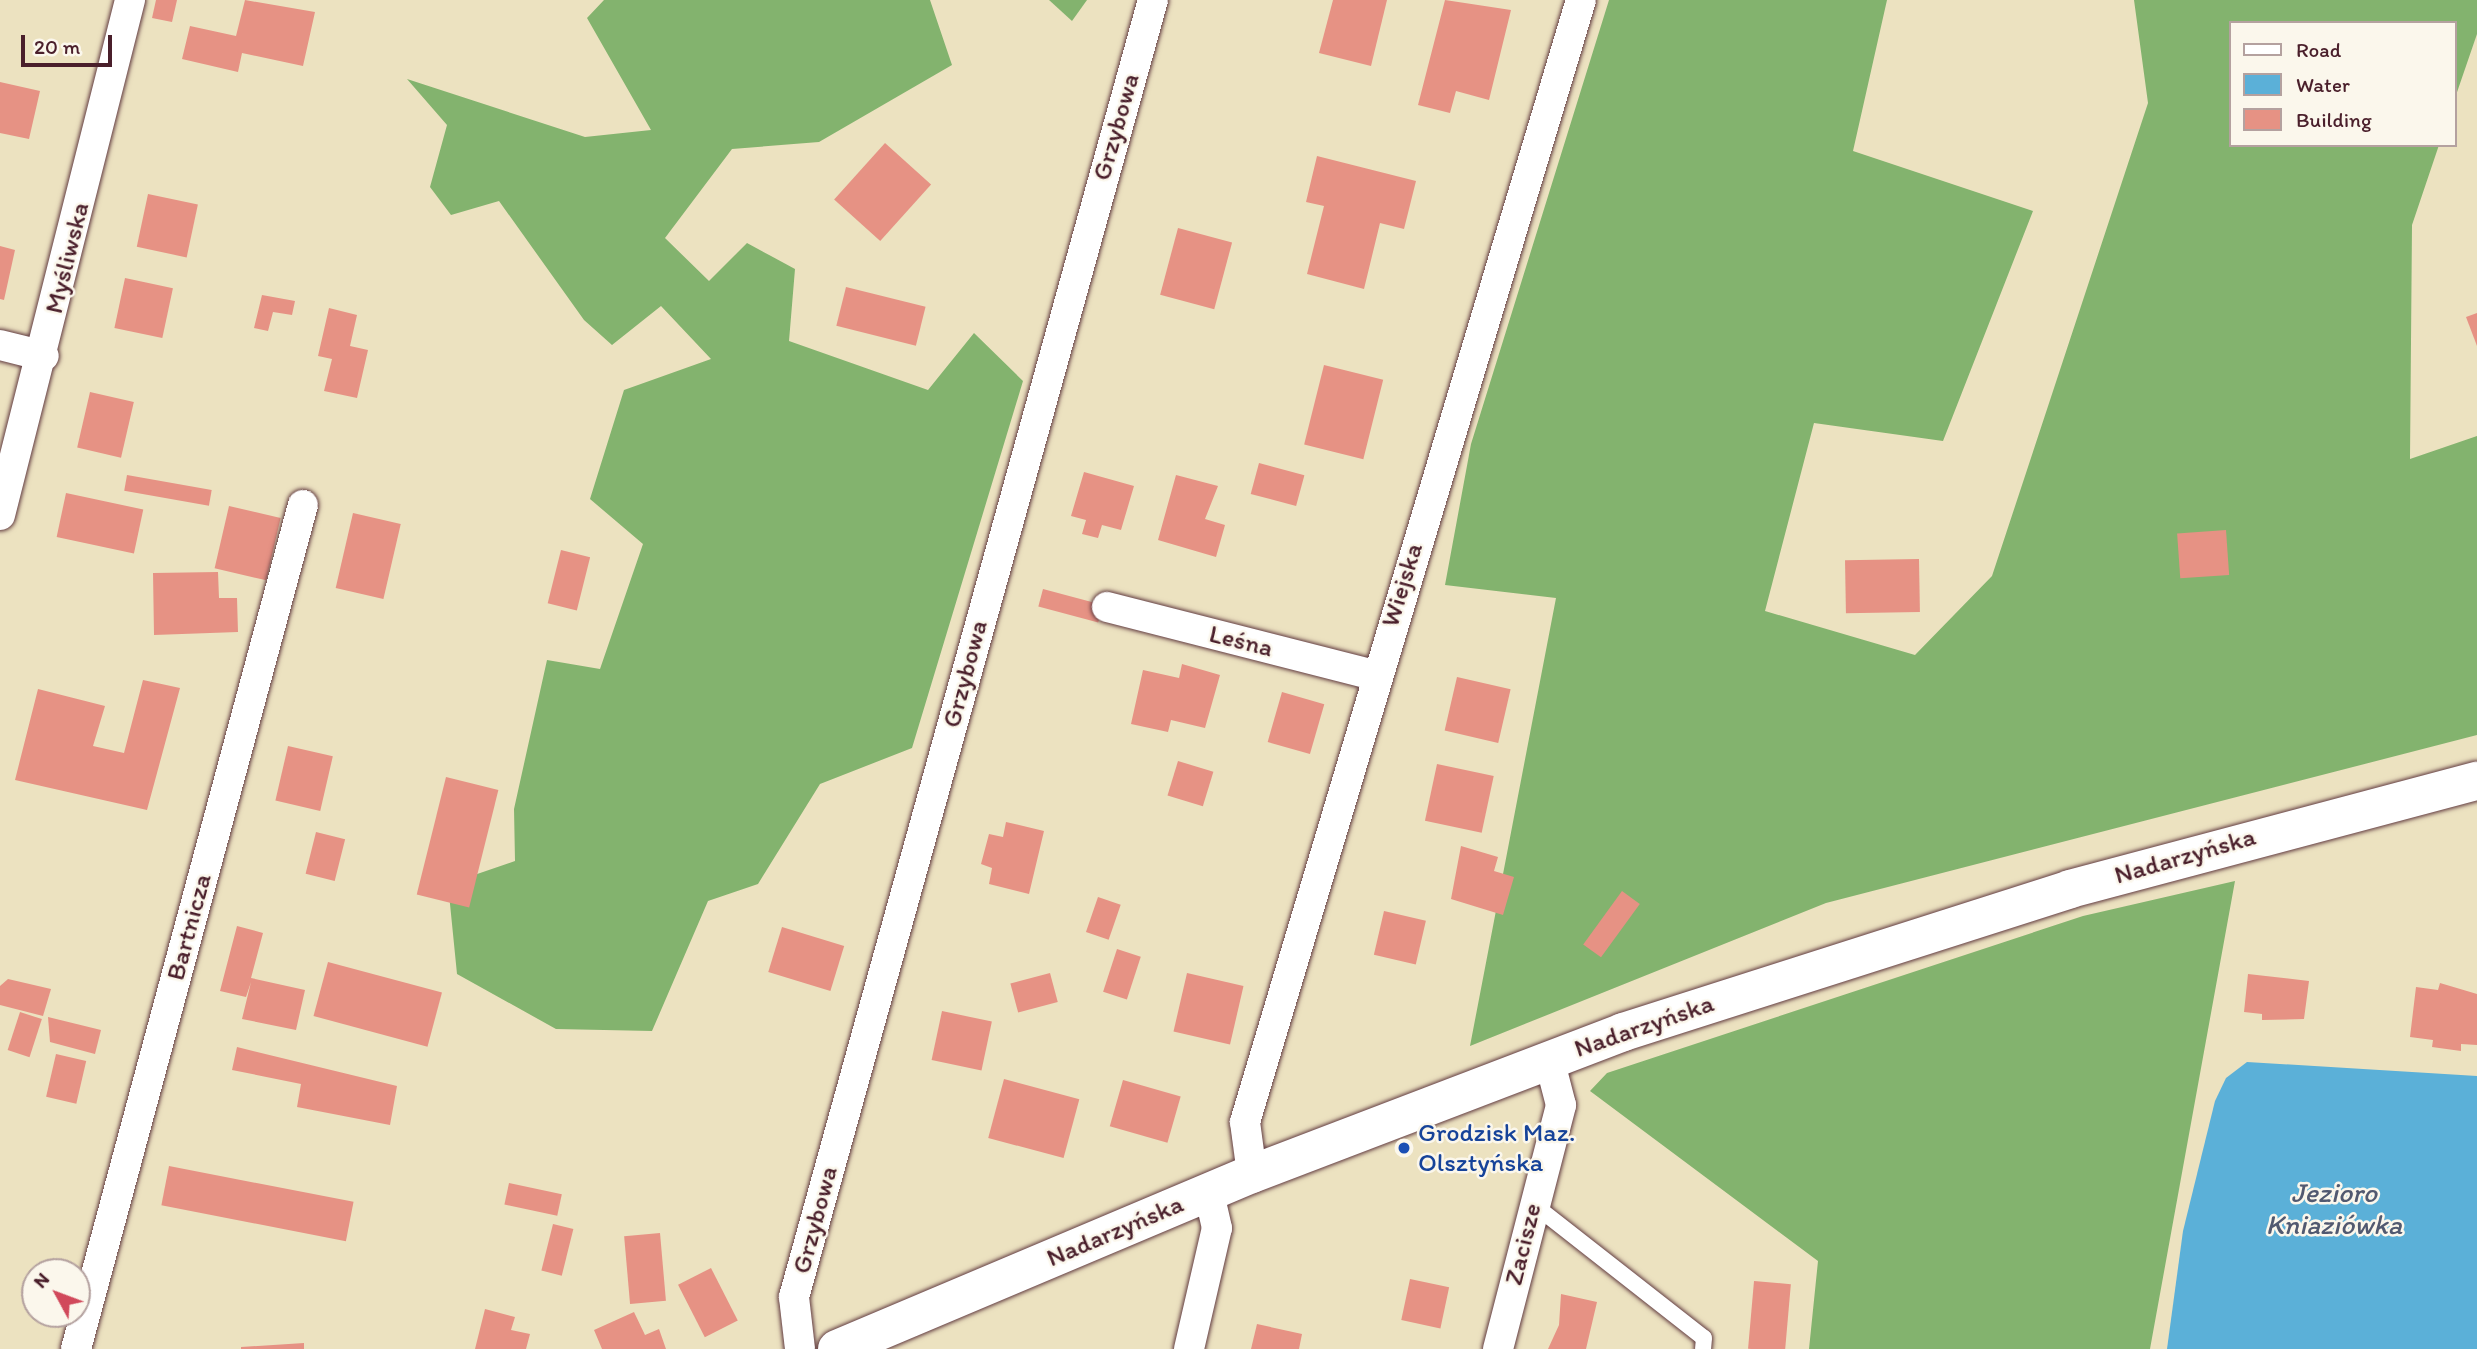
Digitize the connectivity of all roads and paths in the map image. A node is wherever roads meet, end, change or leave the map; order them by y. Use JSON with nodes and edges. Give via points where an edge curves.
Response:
{"nodes":[{"id":1,"x":130,"y":0,"type":"edge"},
{"id":2,"x":1153,"y":0,"type":"edge"},
{"id":3,"x":1581,"y":0,"type":"edge"},
{"id":4,"x":0,"y":345,"type":"edge"},
{"id":5,"x":44,"y":356,"type":"junction"},
{"id":6,"x":303,"y":505,"type":"dead end"},
{"id":7,"x":0,"y":515,"type":"edge"},
{"id":8,"x":1107,"y":607,"type":"dead end"},
{"id":9,"x":1374,"y":675,"type":"junction"},
{"id":10,"x":2477,"y":781,"type":"edge"},
{"id":11,"x":1549,"y":1059,"type":"junction"},
{"id":12,"x":1252,"y":1174,"type":"junction"},
{"id":13,"x":1209,"y":1192,"type":"junction"},
{"id":14,"x":1533,"y":1204,"type":"junction"},
{"id":15,"x":76,"y":1349,"type":"edge"},
{"id":16,"x":800,"y":1349,"type":"edge"},
{"id":17,"x":837,"y":1349,"type":"edge"},
{"id":18,"x":1189,"y":1349,"type":"edge"},
{"id":19,"x":1498,"y":1349,"type":"edge"},
{"id":20,"x":1703,"y":1349,"type":"edge"}],
"edges":[{"from":1,"to":5,"type":"street","name":"Myśliwska"},
{"from":2,"to":16,"type":"street","name":"Grzybowa","via":[[794,1297]]},
{"from":3,"to":9,"type":"street","name":"Wiejska"},
{"from":4,"to":5,"type":"street"},
{"from":5,"to":7,"type":"street","name":"Myśliwska"},
{"from":6,"to":15,"type":"street","name":"Bartnicza"},
{"from":8,"to":9,"type":"street","name":"Leśna"},
{"from":9,"to":12,"type":"street","name":"Wiejska","via":[[1245,1122],[1244,1154]]},
{"from":10,"to":11,"type":"street","name":"Nadarzyńska","via":[[2070,889]]},
{"from":11,"to":12,"type":"street","name":"Nadarzyńska"},
{"from":11,"to":14,"type":"street","name":"Zacisze","via":[[1561,1105]]},
{"from":12,"to":13,"type":"street","name":"Nadarzyńska"},
{"from":13,"to":17,"type":"street","name":"Nadarzyńska"},
{"from":13,"to":18,"type":"street","via":[[1217,1228]]},
{"from":14,"to":19,"type":"street","name":"Zacisze"},
{"from":14,"to":20,"type":"lane","via":[[1704,1338]]}]}
